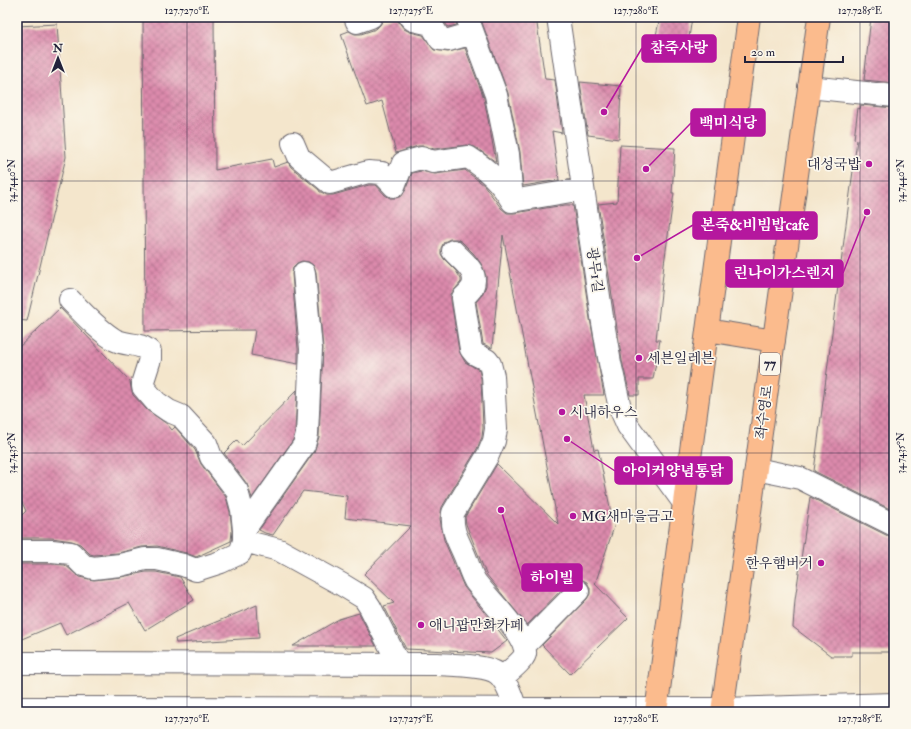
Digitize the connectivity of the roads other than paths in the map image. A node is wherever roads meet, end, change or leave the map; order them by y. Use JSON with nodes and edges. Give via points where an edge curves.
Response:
{"nodes":[{"id":1,"x":355,"y":17,"type":"edge"},
{"id":2,"x":372,"y":17,"type":"edge"},
{"id":3,"x":410,"y":17,"type":"edge"},
{"id":4,"x":558,"y":17,"type":"edge"},
{"id":5,"x":749,"y":17,"type":"edge"},
{"id":6,"x":819,"y":17,"type":"edge"},
{"id":7,"x":470,"y":25,"type":"edge"},
{"id":8,"x":809,"y":87,"type":"junction"},
{"id":9,"x":894,"y":96,"type":"edge"},
{"id":10,"x":293,"y":143,"type":"dead end"},
{"id":11,"x":583,"y":189,"type":"junction"},
{"id":12,"x":512,"y":201,"type":"junction"},
{"id":13,"x":453,"y":251,"type":"dead end"},
{"id":14,"x":304,"y":273,"type":"dead end"},
{"id":15,"x":70,"y":300,"type":"dead end"},
{"id":16,"x":707,"y":330,"type":"junction"},
{"id":17,"x":774,"y":341,"type":"junction"},
{"id":18,"x":756,"y":468,"type":"junction"},
{"id":19,"x":684,"y":503,"type":"junction"},
{"id":20,"x":894,"y":526,"type":"edge"},
{"id":21,"x":244,"y":536,"type":"junction"},
{"id":22,"x":17,"y":550,"type":"edge"},
{"id":23,"x":578,"y":591,"type":"dead end"},
{"id":24,"x":524,"y":646,"type":"junction"},
{"id":25,"x":17,"y":663,"type":"edge"},
{"id":26,"x":399,"y":664,"type":"junction"},
{"id":27,"x":502,"y":678,"type":"junction"},
{"id":28,"x":890,"y":704,"type":"edge"},
{"id":29,"x":17,"y":708,"type":"edge"},
{"id":30,"x":516,"y":709,"type":"junction"},
{"id":31,"x":656,"y":710,"type":"edge"},
{"id":32,"x":722,"y":711,"type":"edge"},
{"id":33,"x":855,"y":712,"type":"edge"}],
"edges":[{"from":1,"to":2,"type":"street","via":[[357,22]]},
{"from":3,"to":7,"type":"street","via":[[431,24],[440,39],[448,40]]},
{"from":4,"to":11,"type":"street","name":"광무1길"},
{"from":5,"to":16,"type":"main road"},
{"from":6,"to":8,"type":"main road","name":"좌수영로","number":"77"},
{"from":7,"to":12,"type":"street","via":[[496,95],[508,154]]},
{"from":8,"to":9,"type":"street"},
{"from":8,"to":17,"type":"main road","name":"좌수영로","number":"77"},
{"from":10,"to":12,"type":"street","via":[[299,157],[330,183],[368,172],[382,173],[394,186],[403,163],[421,158],[433,162],[468,157],[489,173]]},
{"from":11,"to":12,"type":"street"},
{"from":11,"to":19,"type":"street","name":"광무1길","via":[[610,363],[620,408],[632,431]]},
{"from":13,"to":24,"type":"street","via":[[470,267],[473,274],[472,289],[463,298],[471,349],[490,364],[496,429],[488,455],[453,513],[452,524],[476,582],[518,633]]},
{"from":14,"to":21,"type":"street","via":[[311,349],[307,434],[304,445]]},
{"from":15,"to":21,"type":"street","via":[[92,323],[116,340],[144,347],[150,352],[143,388],[156,402],[181,416],[206,444],[211,457],[237,491],[242,510]]},
{"from":16,"to":17,"type":"main road"},
{"from":16,"to":19,"type":"main road"},
{"from":17,"to":18,"type":"main road","name":"좌수영로","number":"77"},
{"from":18,"to":20,"type":"street","via":[[800,478]]},
{"from":18,"to":32,"type":"main road","name":"좌수영로","number":"77"},
{"from":19,"to":31,"type":"main road"},
{"from":21,"to":22,"type":"street","via":[[240,553],[196,570],[157,559],[93,568],[83,565],[71,553]]},
{"from":21,"to":26,"type":"street","via":[[279,550],[364,598]]},
{"from":23,"to":24,"type":"street"},
{"from":24,"to":27,"type":"street","via":[[523,658]]},
{"from":25,"to":26,"type":"street"},
{"from":26,"to":27,"type":"street","via":[[475,667],[497,673]]},
{"from":27,"to":30,"type":"street"},
{"from":28,"to":32,"type":"street"},
{"from":28,"to":33,"type":"street"},
{"from":29,"to":30,"type":"street"},
{"from":30,"to":31,"type":"street"},
{"from":31,"to":32,"type":"street"}]}
